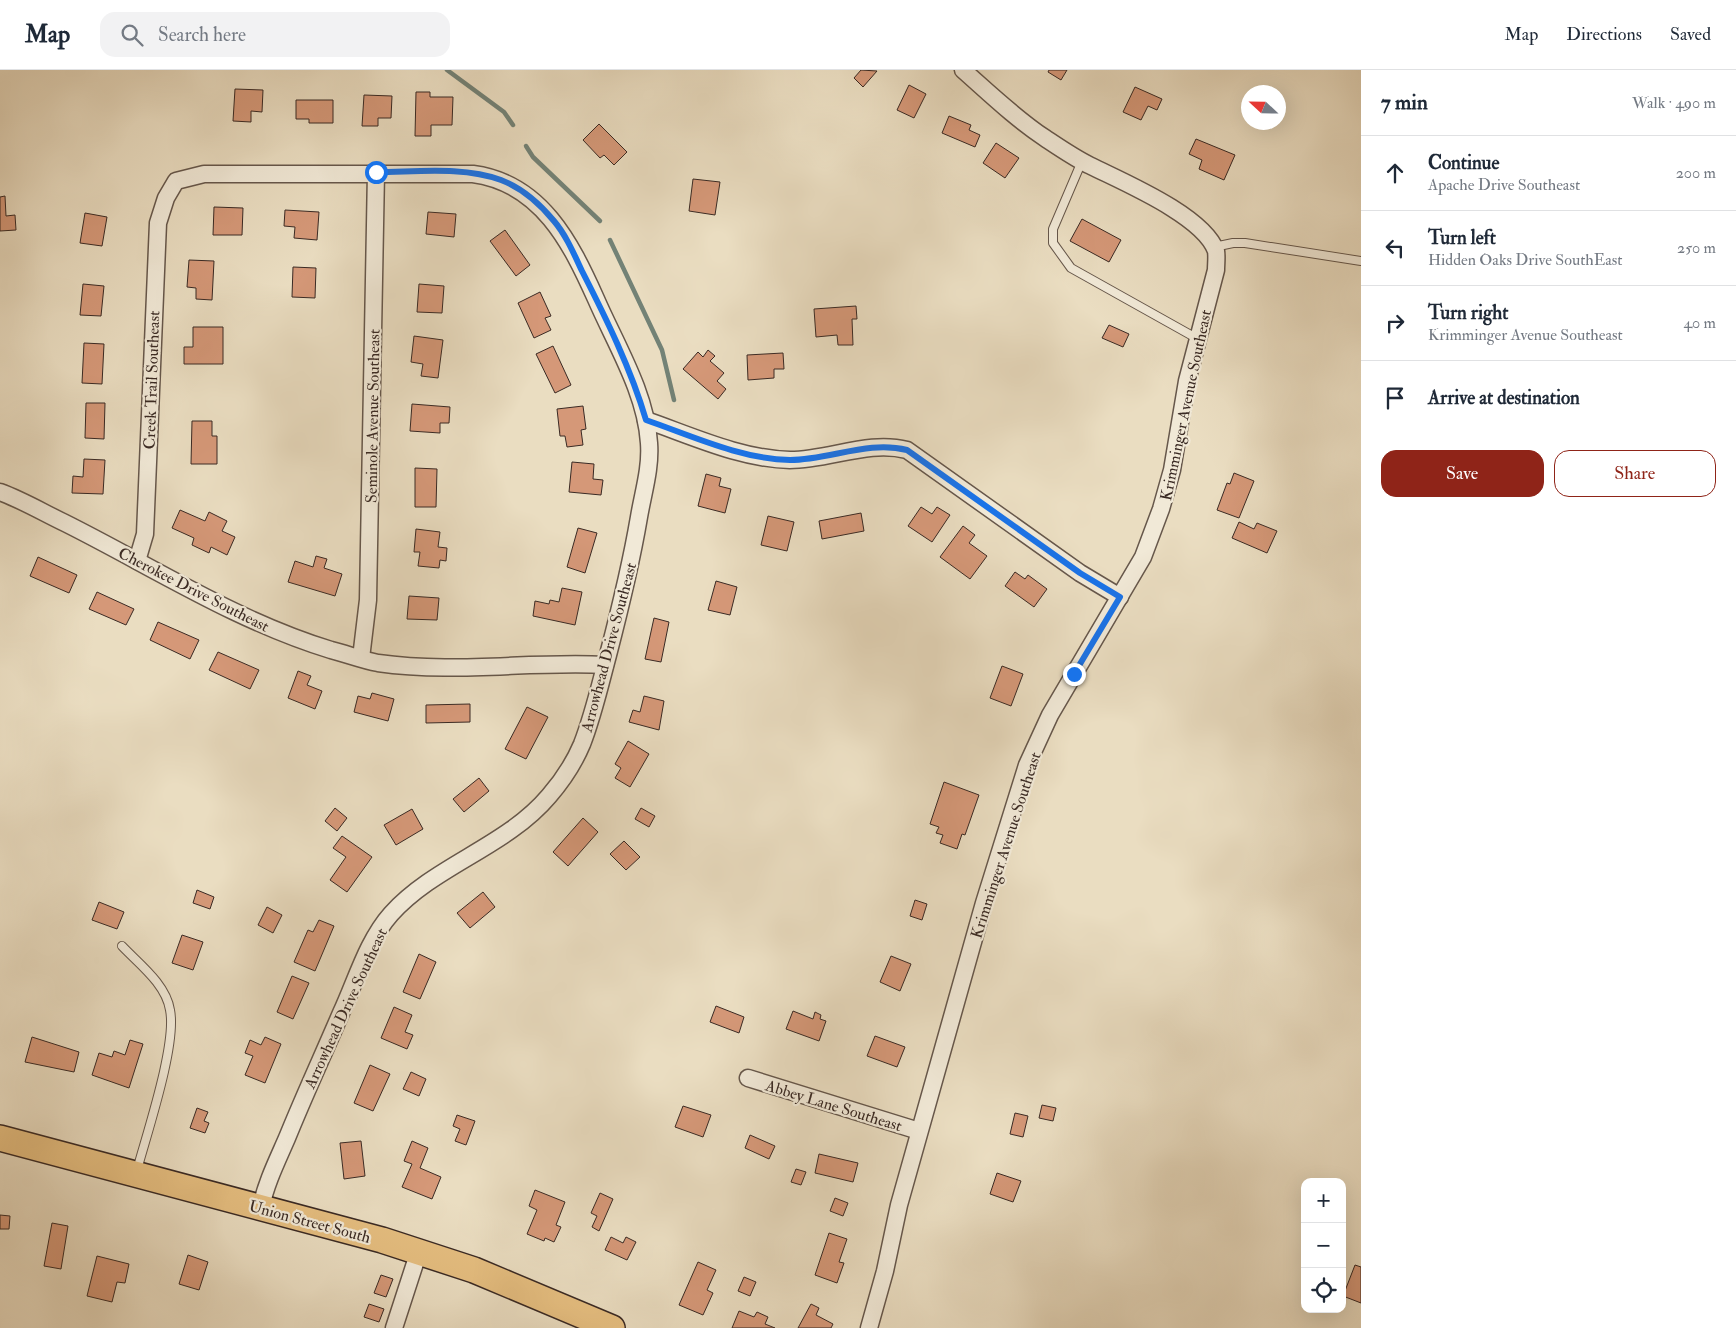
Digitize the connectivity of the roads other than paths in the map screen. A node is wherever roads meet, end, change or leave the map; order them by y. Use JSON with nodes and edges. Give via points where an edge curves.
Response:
{"nodes":[{"id":1,"x":963,"y":70,"type":"edge"},
{"id":2,"x":1082,"y":161,"type":"junction"},
{"id":3,"x":376,"y":172,"type":"junction"},
{"id":4,"x":166,"y":198,"type":"joint"},
{"id":5,"x":1214,"y":247,"type":"junction"},
{"id":6,"x":1361,"y":261,"type":"edge"},
{"id":7,"x":1198,"y":339,"type":"junction"},
{"id":8,"x":646,"y":420,"type":"junction"},
{"id":9,"x":0,"y":492,"type":"edge"},
{"id":10,"x":137,"y":561,"type":"junction"},
{"id":11,"x":1120,"y":597,"type":"junction"},
{"id":12,"x":361,"y":658,"type":"junction"},
{"id":13,"x":605,"y":665,"type":"junction"},
{"id":14,"x":122,"y":946,"type":"dead end"},
{"id":15,"x":748,"y":1078,"type":"dead end"},
{"id":16,"x":919,"y":1131,"type":"junction"},
{"id":17,"x":0,"y":1138,"type":"edge"},
{"id":18,"x":136,"y":1175,"type":"junction"},
{"id":19,"x":261,"y":1207,"type":"junction"},
{"id":20,"x":419,"y":1251,"type":"junction"},
{"id":21,"x":394,"y":1328,"type":"edge"},
{"id":22,"x":612,"y":1328,"type":"edge"},
{"id":23,"x":869,"y":1328,"type":"edge"}],
"edges":[{"from":1,"to":2,"type":"street","via":[[1044,138]]},
{"from":2,"to":5,"type":"street","via":[[1133,185],[1185,217]]},
{"from":2,"to":7,"type":"lane","via":[[1053,229],[1053,243],[1071,268]]},
{"from":3,"to":4,"type":"street","name":"Arrowhead Drive Southeast","via":[[204,174],[176,181]]},
{"from":3,"to":8,"type":"street","name":"Arrowhead Drive Southeast","via":[[447,172],[488,176],[516,187],[531,198],[555,222],[591,288],[639,396]]},
{"from":3,"to":12,"type":"street","name":"Seminole Avenue Southeast","via":[[368,600]]},
{"from":4,"to":10,"type":"street","name":"Creek Trail Southeast","via":[[158,223],[145,534]]},
{"from":5,"to":6,"type":"lane","via":[[1245,243]]},
{"from":5,"to":7,"type":"street","name":"Krimminger Avenue Southeast","via":[[1216,270]]},
{"from":7,"to":11,"type":"street","name":"Krimminger Avenue Southeast","via":[[1161,509],[1143,557]]},
{"from":8,"to":11,"type":"street","via":[[721,446],[768,458],[810,459],[880,446],[907,450],[1080,573]]},
{"from":8,"to":13,"type":"street","name":"Arrowhead Drive Southeast","via":[[650,446],[646,480],[630,570]]},
{"from":9,"to":10,"type":"street","name":"Cherokee Drive Southeast"},
{"from":10,"to":12,"type":"street","name":"Cherokee Drive Southeast","via":[[232,611],[301,640]]},
{"from":11,"to":16,"type":"street","name":"Krimminger Avenue Southeast","via":[[1050,715],[1027,765]]},
{"from":12,"to":13,"type":"street","name":"Cherokee Drive Southeast","via":[[441,667],[502,668],[561,663]]},
{"from":13,"to":19,"type":"street","name":"Arrowhead Drive Southeast","via":[[582,745],[548,798],[513,828],[404,900],[379,929],[297,1112],[264,1191]]},
{"from":14,"to":18,"type":"lane","via":[[154,978],[170,1008],[171,1033]]},
{"from":15,"to":16,"type":"street","name":"Abbey Lane Southeast"},
{"from":16,"to":23,"type":"street","name":"Krimminger Avenue Southeast"},
{"from":17,"to":18,"type":"main road","name":"Union Street South"},
{"from":18,"to":19,"type":"main road","name":"Union Street South"},
{"from":19,"to":20,"type":"main road","name":"Union Street South"},
{"from":20,"to":21,"type":"street"},
{"from":20,"to":22,"type":"main road","name":"Union Street South","via":[[474,1270]]}]}
